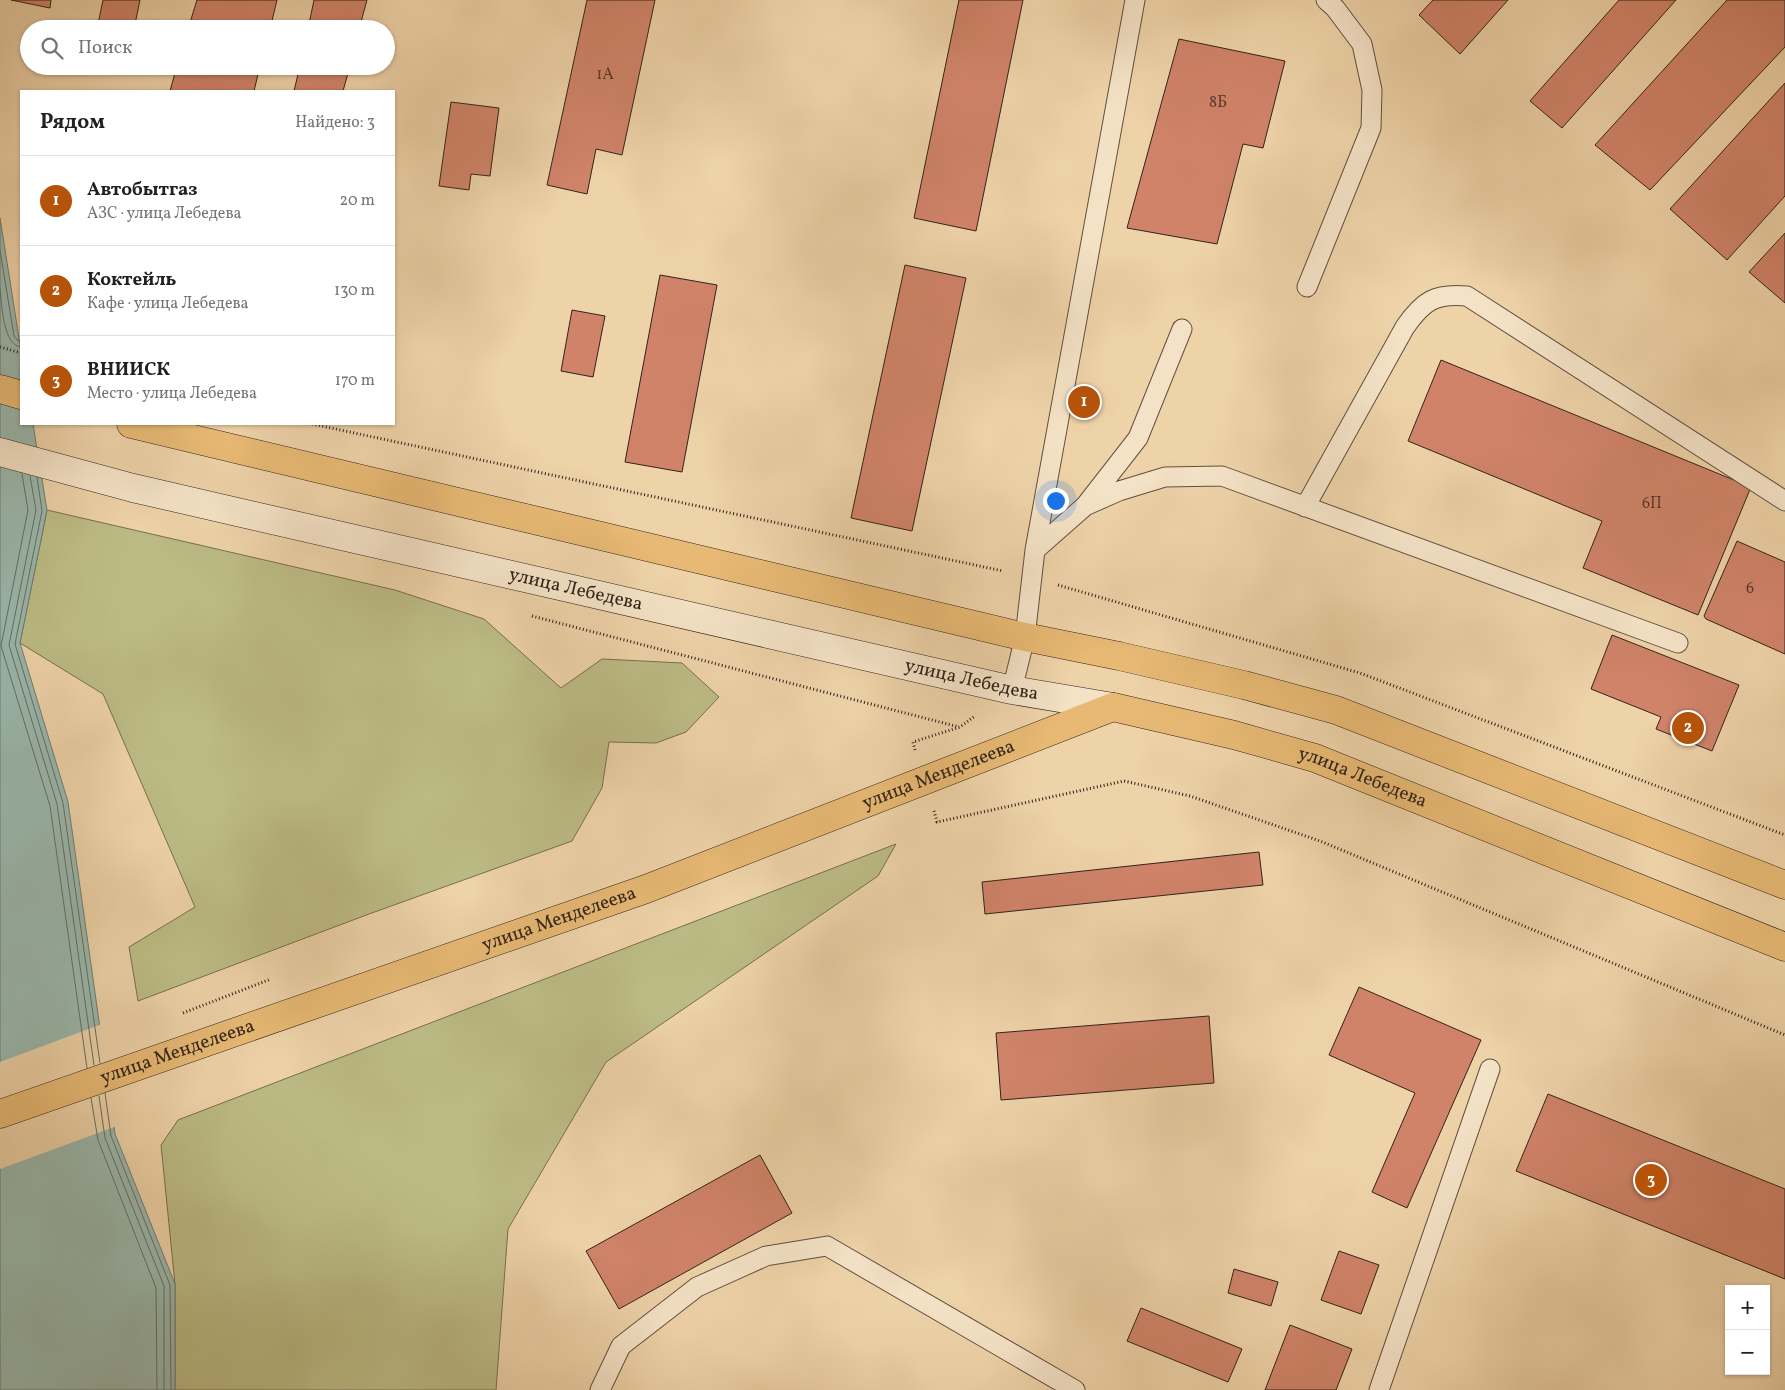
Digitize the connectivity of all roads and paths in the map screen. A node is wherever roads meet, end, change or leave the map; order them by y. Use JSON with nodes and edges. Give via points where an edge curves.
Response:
{"nodes":[{"id":1,"x":1135,"y":0,"type":"edge"},
{"id":2,"x":1326,"y":0,"type":"edge"},
{"id":3,"x":1307,"y":287,"type":"dead end"},
{"id":4,"x":1182,"y":329,"type":"dead end"},
{"id":5,"x":0,"y":347,"type":"edge"},
{"id":6,"x":20,"y":353,"type":"edge"},
{"id":7,"x":0,"y":389,"type":"edge"},
{"id":8,"x":20,"y":395,"type":"edge"},
{"id":9,"x":135,"y":425,"type":"edge"},
{"id":10,"x":317,"y":425,"type":"edge"},
{"id":11,"x":0,"y":452,"type":"edge"},
{"id":12,"x":1785,"y":501,"type":"edge"},
{"id":13,"x":1085,"y":506,"type":"junction"},
{"id":14,"x":1305,"y":507,"type":"junction"},
{"id":15,"x":1035,"y":550,"type":"junction"},
{"id":16,"x":1033,"y":577,"type":"junction"},
{"id":17,"x":528,"y":615,"type":"dead end"},
{"id":18,"x":1025,"y":638,"type":"junction"},
{"id":19,"x":1678,"y":643,"type":"dead end"},
{"id":20,"x":1012,"y":690,"type":"junction"},
{"id":21,"x":1113,"y":707,"type":"junction"},
{"id":22,"x":925,"y":780,"type":"junction"},
{"id":23,"x":1785,"y":835,"type":"edge"},
{"id":24,"x":1785,"y":886,"type":"edge"},
{"id":25,"x":1785,"y":947,"type":"edge"},
{"id":26,"x":271,"y":979,"type":"dead end"},
{"id":27,"x":214,"y":1001,"type":"dead end"},
{"id":28,"x":1785,"y":1035,"type":"edge"},
{"id":29,"x":1490,"y":1069,"type":"dead end"},
{"id":30,"x":0,"y":1114,"type":"edge"},
{"id":31,"x":600,"y":1390,"type":"edge"},
{"id":32,"x":1075,"y":1390,"type":"edge"},
{"id":33,"x":1379,"y":1390,"type":"edge"}],
"edges":[{"from":1,"to":15,"type":"lane"},
{"from":2,"to":3,"type":"lane","via":[[1362,44],[1372,90],[1371,128]]},
{"from":4,"to":13,"type":"lane","via":[[1138,438]]},
{"from":5,"to":6,"type":"path"},
{"from":7,"to":8,"type":"highway"},
{"from":9,"to":18,"type":"highway"},
{"from":10,"to":16,"type":"path"},
{"from":11,"to":20,"type":"main road","name":"улица Лебедева","via":[[133,488]]},
{"from":12,"to":14,"type":"lane","via":[[1467,296],[1451,294],[1434,298],[1418,309],[1405,327]]},
{"from":13,"to":14,"type":"lane","via":[[1165,477],[1222,476]]},
{"from":13,"to":15,"type":"lane"},
{"from":14,"to":19,"type":"lane"},
{"from":15,"to":16,"type":"lane"},
{"from":16,"to":18,"type":"lane"},
{"from":16,"to":23,"type":"path","via":[[1360,673]]},
{"from":17,"to":22,"type":"path","via":[[960,727],[913,742]]},
{"from":18,"to":20,"type":"lane"},
{"from":18,"to":24,"type":"highway","via":[[1167,667],[1336,710]]},
{"from":20,"to":21,"type":"main road","name":"улица Лебедева"},
{"from":21,"to":22,"type":"highway","name":"улица Менделеева"},
{"from":21,"to":25,"type":"highway","name":"улица Лебедева","via":[[1234,734],[1315,758]]},
{"from":22,"to":28,"type":"path","via":[[938,822],[1124,781],[1190,796],[1320,841]]},
{"from":22,"to":30,"type":"highway","name":"улица Менделеева","via":[[646,889]]},
{"from":26,"to":27,"type":"path"},
{"from":29,"to":33,"type":"lane"},
{"from":31,"to":32,"type":"lane","via":[[621,1346],[697,1287],[766,1256],[827,1246]]}]}
